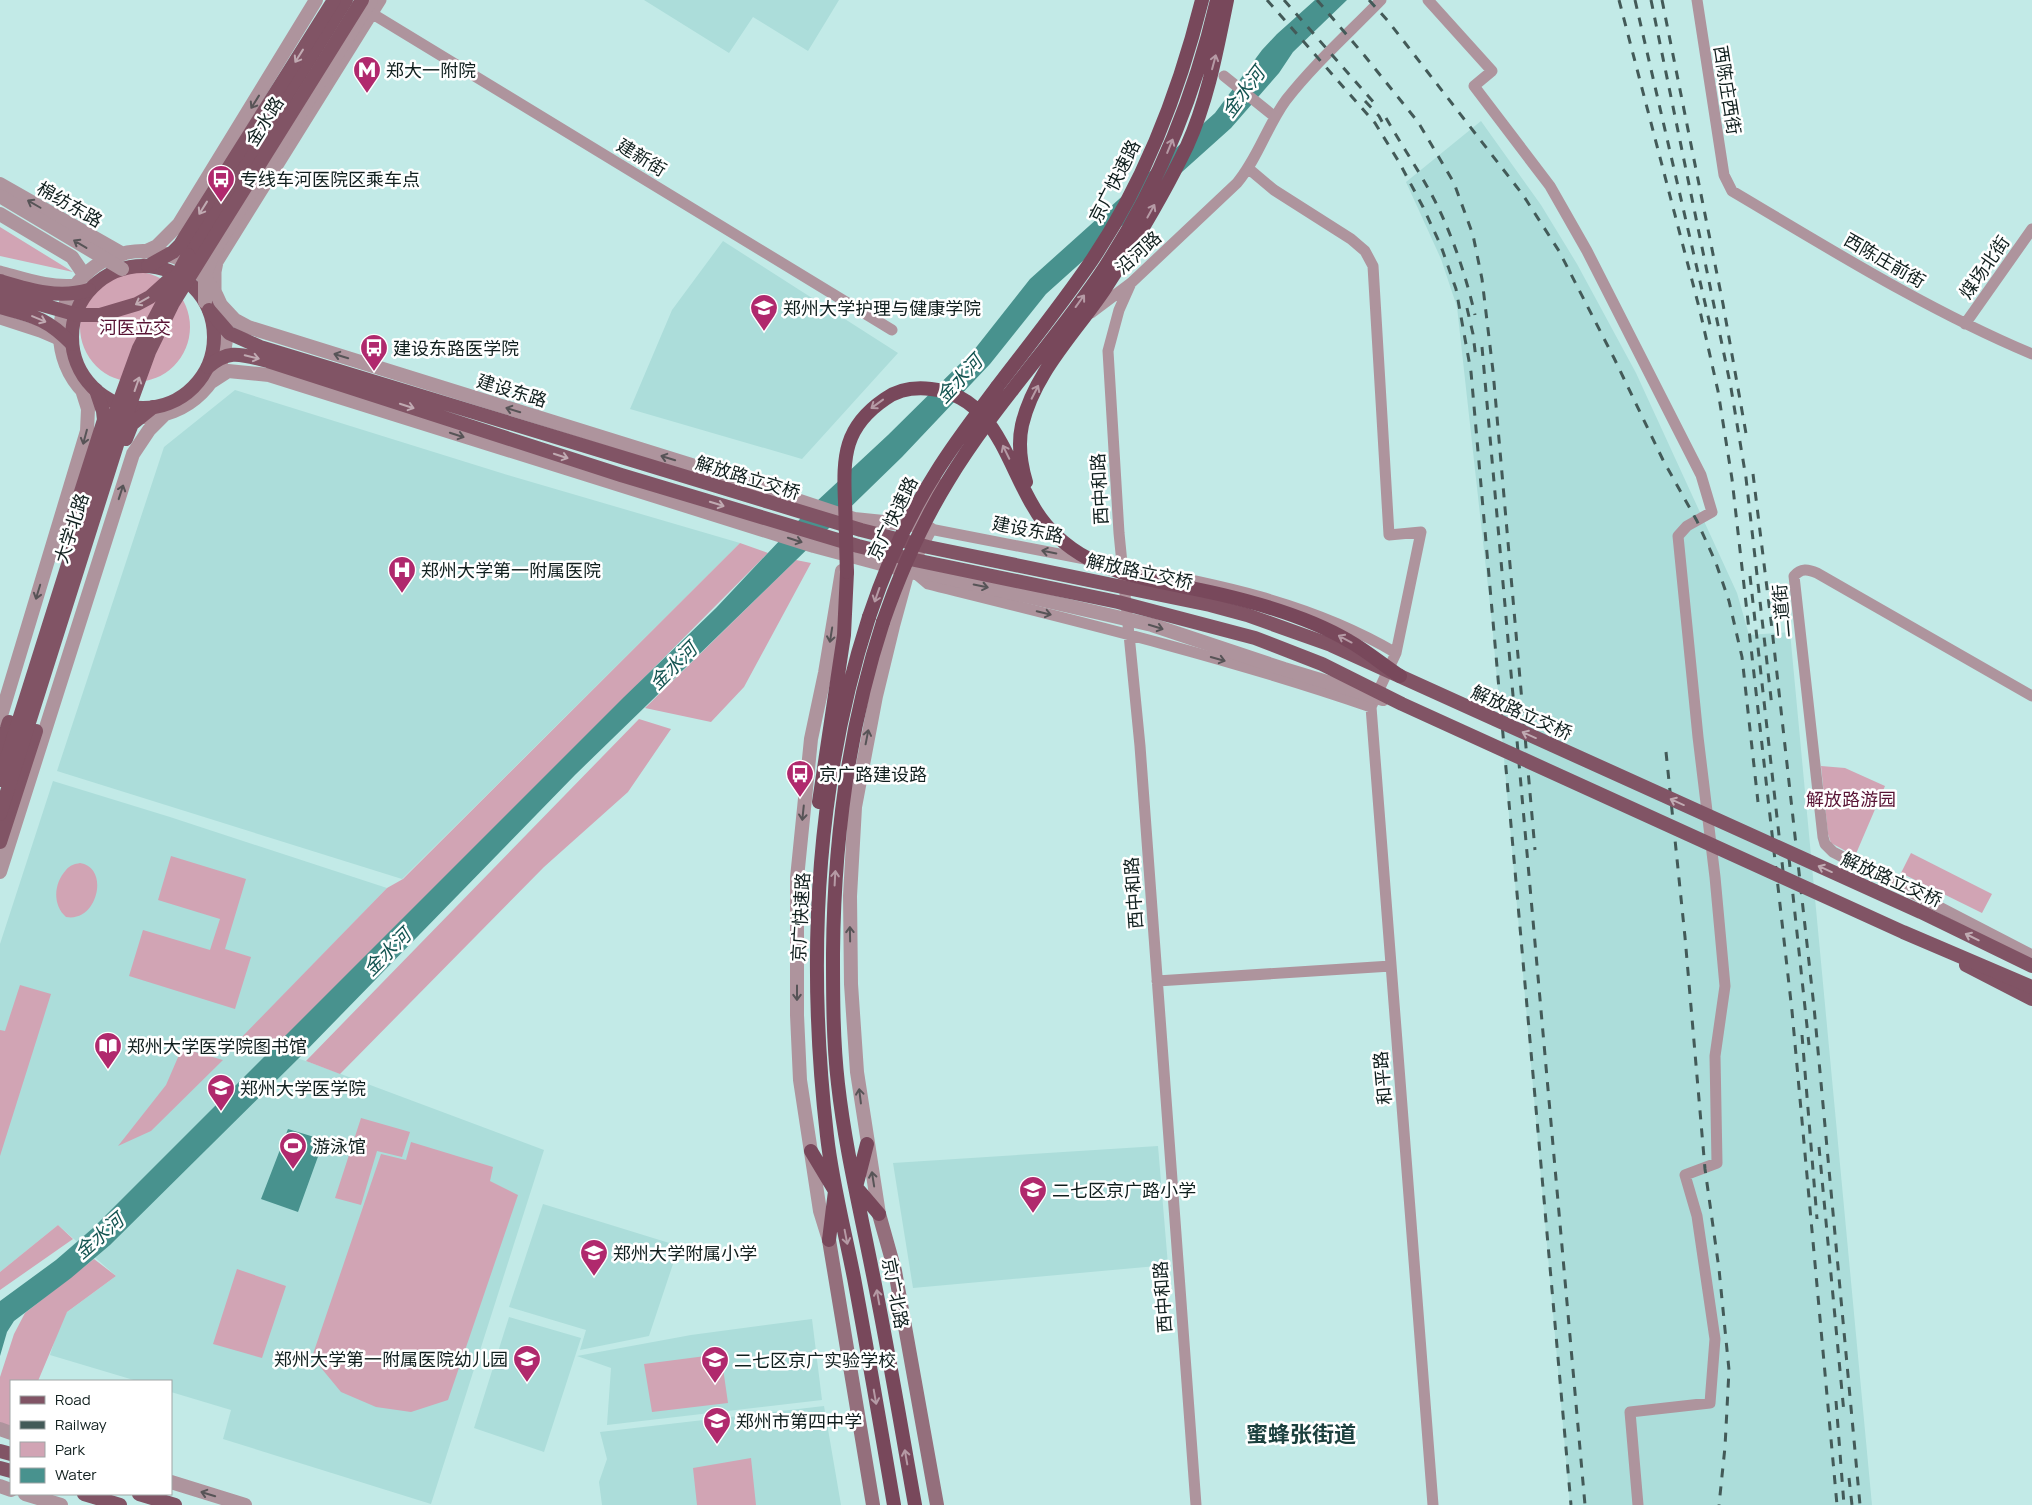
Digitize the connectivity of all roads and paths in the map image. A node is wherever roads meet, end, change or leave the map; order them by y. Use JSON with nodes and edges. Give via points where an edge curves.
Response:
{"nodes":[{"id":1,"x":316,"y":0,"type":"edge"},
{"id":2,"x":334,"y":0,"type":"edge"},
{"id":3,"x":348,"y":0,"type":"edge"},
{"id":4,"x":362,"y":0,"type":"edge"},
{"id":5,"x":371,"y":0,"type":"edge"},
{"id":6,"x":381,"y":0,"type":"edge"},
{"id":7,"x":1202,"y":0,"type":"edge"},
{"id":8,"x":1217,"y":0,"type":"edge"},
{"id":9,"x":1227,"y":0,"type":"edge"},
{"id":10,"x":1381,"y":0,"type":"edge"},
{"id":11,"x":1428,"y":0,"type":"edge"},
{"id":12,"x":1697,"y":0,"type":"edge"},
{"id":13,"x":372,"y":14,"type":"junction"},
{"id":14,"x":1224,"y":76,"type":"dead end"},
{"id":15,"x":1275,"y":117,"type":"junction"},
{"id":16,"x":1249,"y":169,"type":"junction"},
{"id":17,"x":0,"y":184,"type":"edge"},
{"id":18,"x":1728,"y":184,"type":"joint"},
{"id":19,"x":0,"y":196,"type":"edge"},
{"id":20,"x":0,"y":214,"type":"edge"},
{"id":21,"x":2032,"y":230,"type":"edge"},
{"id":22,"x":144,"y":252,"type":"junction"},
{"id":23,"x":122,"y":254,"type":"junction"},
{"id":24,"x":193,"y":258,"type":"junction"},
{"id":25,"x":148,"y":266,"type":"junction"},
{"id":26,"x":122,"y":269,"type":"junction"},
{"id":27,"x":0,"y":271,"type":"edge"},
{"id":28,"x":0,"y":281,"type":"edge"},
{"id":29,"x":84,"y":283,"type":"junction"},
{"id":30,"x":1131,"y":283,"type":"junction"},
{"id":31,"x":0,"y":293,"type":"edge"},
{"id":32,"x":213,"y":303,"type":"junction"},
{"id":33,"x":0,"y":307,"type":"edge"},
{"id":34,"x":0,"y":319,"type":"edge"},
{"id":35,"x":1965,"y":324,"type":"junction"},
{"id":36,"x":892,"y":330,"type":"dead end"},
{"id":37,"x":66,"y":342,"type":"junction"},
{"id":38,"x":2032,"y":354,"type":"edge"},
{"id":39,"x":208,"y":367,"type":"junction"},
{"id":40,"x":211,"y":382,"type":"junction"},
{"id":41,"x":88,"y":390,"type":"junction"},
{"id":42,"x":119,"y":403,"type":"junction"},
{"id":43,"x":159,"y":411,"type":"junction"},
{"id":44,"x":1033,"y":506,"type":"junction"},
{"id":45,"x":852,"y":518,"type":"junction"},
{"id":46,"x":913,"y":525,"type":"junction"},
{"id":47,"x":930,"y":529,"type":"junction"},
{"id":48,"x":845,"y":554,"type":"junction"},
{"id":49,"x":1122,"y":566,"type":"junction"},
{"id":50,"x":912,"y":572,"type":"junction"},
{"id":51,"x":1129,"y":634,"type":"junction"},
{"id":52,"x":1396,"y":653,"type":"junction"},
{"id":53,"x":1400,"y":676,"type":"junction"},
{"id":54,"x":2032,"y":696,"type":"edge"},
{"id":55,"x":1402,"y":704,"type":"junction"},
{"id":56,"x":1371,"y":707,"type":"junction"},
{"id":57,"x":4,"y":721,"type":"edge"},
{"id":58,"x":0,"y":750,"type":"edge"},
{"id":59,"x":0,"y":780,"type":"edge"},
{"id":60,"x":0,"y":814,"type":"edge"},
{"id":61,"x":0,"y":842,"type":"edge"},
{"id":62,"x":0,"y":872,"type":"edge"},
{"id":63,"x":1903,"y":932,"type":"junction"},
{"id":64,"x":816,"y":939,"type":"junction"},
{"id":65,"x":2032,"y":955,"type":"edge"},
{"id":66,"x":1391,"y":966,"type":"junction"},
{"id":67,"x":2032,"y":966,"type":"edge"},
{"id":68,"x":1156,"y":981,"type":"junction"},
{"id":69,"x":2032,"y":987,"type":"edge"},
{"id":70,"x":2032,"y":999,"type":"edge"},
{"id":71,"x":842,"y":1118,"type":"joint"},
{"id":72,"x":867,"y":1144,"type":"junction"},
{"id":73,"x":811,"y":1151,"type":"joint"},
{"id":74,"x":856,"y":1187,"type":"junction"},
{"id":75,"x":879,"y":1214,"type":"junction"},
{"id":76,"x":829,"y":1240,"type":"joint"},
{"id":77,"x":172,"y":1482,"type":"edge"},
{"id":78,"x":28,"y":1495,"type":"edge"},
{"id":79,"x":87,"y":1495,"type":"edge"},
{"id":80,"x":142,"y":1495,"type":"edge"},
{"id":81,"x":62,"y":1505,"type":"edge"},
{"id":82,"x":120,"y":1505,"type":"edge"},
{"id":83,"x":175,"y":1505,"type":"edge"},
{"id":84,"x":245,"y":1505,"type":"edge"},
{"id":85,"x":873,"y":1505,"type":"edge"},
{"id":86,"x":894,"y":1505,"type":"edge"},
{"id":87,"x":915,"y":1505,"type":"edge"},
{"id":88,"x":937,"y":1505,"type":"edge"},
{"id":89,"x":1196,"y":1505,"type":"edge"},
{"id":90,"x":1433,"y":1505,"type":"edge"},
{"id":91,"x":1638,"y":1505,"type":"edge"}],
"edges":[{"from":1,"to":22,"type":"street","one_way":true,"via":[[179,224],[157,246]]},
{"from":2,"to":25,"type":"main road","one_way":true,"bridge":true,"via":[[180,244],[173,252]]},
{"from":3,"to":13,"type":"street","name":"建新街"},
{"from":3,"to":24,"type":"main road","name":"金水路"},
{"from":4,"to":24,"type":"main road","name":"金水路","bridge":true},
{"from":5,"to":32,"type":"street","bridge":true,"via":[[215,249],[205,274]]},
{"from":6,"to":13,"type":"street"},
{"from":7,"to":64,"type":"highway","name":"京广快速路","one_way":true,"bridge":true,"via":[[1171,105],[1132,191],[1092,260],[936,473],[902,534],[883,579],[860,646],[836,750],[823,845]]},
{"from":71,"to":8,"type":"highway","name":"京广快速路","one_way":true,"bridge":true,"via":[[833,1000],[836,862],[856,726],[874,650],[893,592],[948,480],[1104,268],[1150,189],[1188,101]]},
{"from":44,"to":9,"type":"highway","one_way":true,"bridge":true,"via":[[1021,459],[1022,426],[1028,408],[1052,361],[1103,291],[1139,234],[1187,145],[1207,87]]},
{"from":10,"to":15,"type":"street","name":"沿河路","via":[[1307,76]]},
{"from":11,"to":91,"type":"street","via":[[1492,71],[1474,86],[1550,186],[1587,251],[1701,474],[1712,512],[1687,526],[1678,536],[1725,986],[1715,1056],[1717,1163],[1685,1175],[1697,1216],[1714,1339],[1710,1403],[1630,1412]]},
{"from":12,"to":18,"type":"street","name":"西陈庄西街","via":[[1724,176]]},
{"from":13,"to":32,"type":"street","via":[[218,262]]},
{"from":13,"to":36,"type":"street","name":"建新街"},
{"from":14,"to":15,"type":"street"},
{"from":15,"to":16,"type":"street","name":"沿河路"},
{"from":16,"to":30,"type":"street","name":"沿河路"},
{"from":16,"to":52,"type":"street","name":"和平路","via":[[1274,190],[1351,239],[1365,251],[1373,266],[1389,535],[1421,532]]},
{"from":23,"to":17,"type":"street","name":"棉纺东路","one_way":true},
{"from":18,"to":35,"type":"street","name":"西陈庄前街","via":[[1732,191]]},
{"from":26,"to":19,"type":"street","one_way":true,"bridge":true},
{"from":20,"to":29,"type":"street","via":[[72,257]]},
{"from":21,"to":35,"type":"street","name":"煤场北街"},
{"from":22,"to":23,"type":"street"},
{"from":22,"to":32,"type":"street","name":"建设东路","via":[[166,255],[186,264],[203,278]]},
{"from":23,"to":29,"type":"street","via":[[102,262]]},
{"from":24,"to":31,"type":"main road","one_way":true,"bridge":true,"via":[[150,297],[100,315],[78,315]]},
{"from":24,"to":42,"type":"main road","name":"大学北路","bridge":true,"via":[[139,348]]},
{"from":60,"to":24,"type":"main road","name":"大学北路","one_way":true,"bridge":true,"via":[[141,374]]},
{"from":25,"to":26,"type":"main road"},
{"from":25,"to":32,"type":"main road","name":"解放路立交桥","bridge":true,"via":[[176,274]]},
{"from":26,"to":29,"type":"main road","via":[[101,280]]},
{"from":27,"to":29,"type":"street","via":[[61,286]]},
{"from":28,"to":29,"type":"main road","bridge":true,"via":[[35,291],[68,295]]},
{"from":29,"to":37,"type":"main road","bridge":true},
{"from":30,"to":46,"type":"street","name":"沿河路","via":[[1077,323],[1015,376],[966,442]]},
{"from":30,"to":49,"type":"street","name":"西中和路","via":[[1119,310],[1108,351]]},
{"from":32,"to":39,"type":"main road","bridge":true,"via":[[214,340]]},
{"from":32,"to":40,"type":"street","via":[[226,328],[222,362]]},
{"from":45,"to":32,"type":"street","name":"建设东路","one_way":true,"via":[[248,327]]},
{"from":32,"to":53,"type":"main road","name":"解放路立交桥","bridge":true,"via":[[229,333],[260,347],[861,530],[1247,615],[1331,645]]},
{"from":33,"to":37,"type":"main road","one_way":true,"bridge":true,"via":[[53,325]]},
{"from":34,"to":37,"type":"street"},
{"from":35,"to":38,"type":"street","name":"西陈庄前街"},
{"from":37,"to":41,"type":"main road"},
{"from":39,"to":43,"type":"main road","via":[[183,396],[165,404]]},
{"from":39,"to":55,"type":"main road","name":"解放路立交桥","one_way":true,"bridge":true,"via":[[217,359],[233,353],[268,361],[621,475],[858,546],[1118,602],[1255,638],[1322,664]]},
{"from":40,"to":43,"type":"street","via":[[181,408]]},
{"from":40,"to":48,"type":"street","one_way":true,"via":[[228,371],[269,375]]},
{"from":41,"to":42,"type":"main road"},
{"from":41,"to":43,"type":"street","via":[[99,404],[120,414],[142,417]]},
{"from":41,"to":57,"type":"main road","one_way":true,"bridge":true,"via":[[104,411],[104,420]]},
{"from":42,"to":43,"type":"main road","bridge":true},
{"from":42,"to":59,"type":"main road","name":"大学北路","bridge":true},
{"from":43,"to":61,"type":"main road","bridge":true,"via":[[132,424],[127,435]]},
{"from":62,"to":43,"type":"street","one_way":true,"via":[[133,454]]},
{"from":53,"to":44,"type":"highway","one_way":true,"bridge":true,"via":[[1327,629],[1224,595],[1134,575],[1095,562],[1063,541]]},
{"from":44,"to":64,"type":"highway","one_way":true,"bridge":true,"via":[[998,436],[983,414],[957,395],[915,387],[901,390],[869,410],[852,433],[843,466],[847,572],[844,635],[822,773],[811,875],[810,905]]},
{"from":45,"to":46,"type":"street","name":"建设东路"},
{"from":45,"to":48,"type":"street"},
{"from":46,"to":47,"type":"street","name":"建设东路"},
{"from":49,"to":47,"type":"street","name":"建设东路","one_way":true},
{"from":47,"to":50,"type":"street"},
{"from":48,"to":50,"type":"street"},
{"from":48,"to":73,"type":"street","one_way":true,"via":[[811,739],[797,878],[796,1015],[800,1080]]},
{"from":49,"to":51,"type":"street","name":"西中和路"},
{"from":49,"to":52,"type":"street","name":"建设东路","via":[[1208,583],[1298,608],[1356,631]]},
{"from":50,"to":51,"type":"street","one_way":true,"via":[[928,584]]},
{"from":50,"to":55,"type":"street","one_way":true,"bridge":true,"via":[[1152,625]]},
{"from":72,"to":50,"type":"street","one_way":true,"via":[[856,1072],[851,984],[850,896],[855,807],[874,704]]},
{"from":51,"to":56,"type":"street","one_way":true,"via":[[1278,675]]},
{"from":51,"to":68,"type":"street","name":"西中和路"},
{"from":52,"to":56,"type":"street","name":"和平路"},
{"from":67,"to":53,"type":"main road","name":"解放路立交桥","one_way":true,"bridge":true,"via":[[1922,912]]},
{"from":54,"to":65,"type":"street","name":"二道街","via":[[1817,573],[1806,569],[1794,576],[1825,844],[1833,852]]},
{"from":55,"to":63,"type":"main road","name":"解放路立交桥","bridge":true},
{"from":56,"to":66,"type":"street","name":"和平路"},
{"from":57,"to":58,"type":"main road"},
{"from":63,"to":69,"type":"main road","name":"解放路立交桥","bridge":true},
{"from":63,"to":70,"type":"main road","bridge":true},
{"from":64,"to":86,"type":"highway","name":"京广快速路","one_way":true,"via":[[817,1027],[827,1138]]},
{"from":66,"to":68,"type":"street"},
{"from":66,"to":90,"type":"street","name":"和平路"},
{"from":68,"to":89,"type":"street","name":"西中和路"},
{"from":71,"to":74,"type":"highway","name":"京广北路"},
{"from":72,"to":74,"type":"highway"},
{"from":75,"to":72,"type":"street","one_way":true},
{"from":73,"to":76,"type":"highway","via":[[835,1190]]},
{"from":74,"to":75,"type":"highway"},
{"from":87,"to":74,"type":"highway","name":"京广北路","one_way":true},
{"from":75,"to":88,"type":"main road","via":[[894,1271]]},
{"from":76,"to":85,"type":"main road"},
{"from":84,"to":77,"type":"street","one_way":true},
{"from":78,"to":81,"type":"street"},
{"from":79,"to":82,"type":"main road"},
{"from":80,"to":83,"type":"main road"}]}
